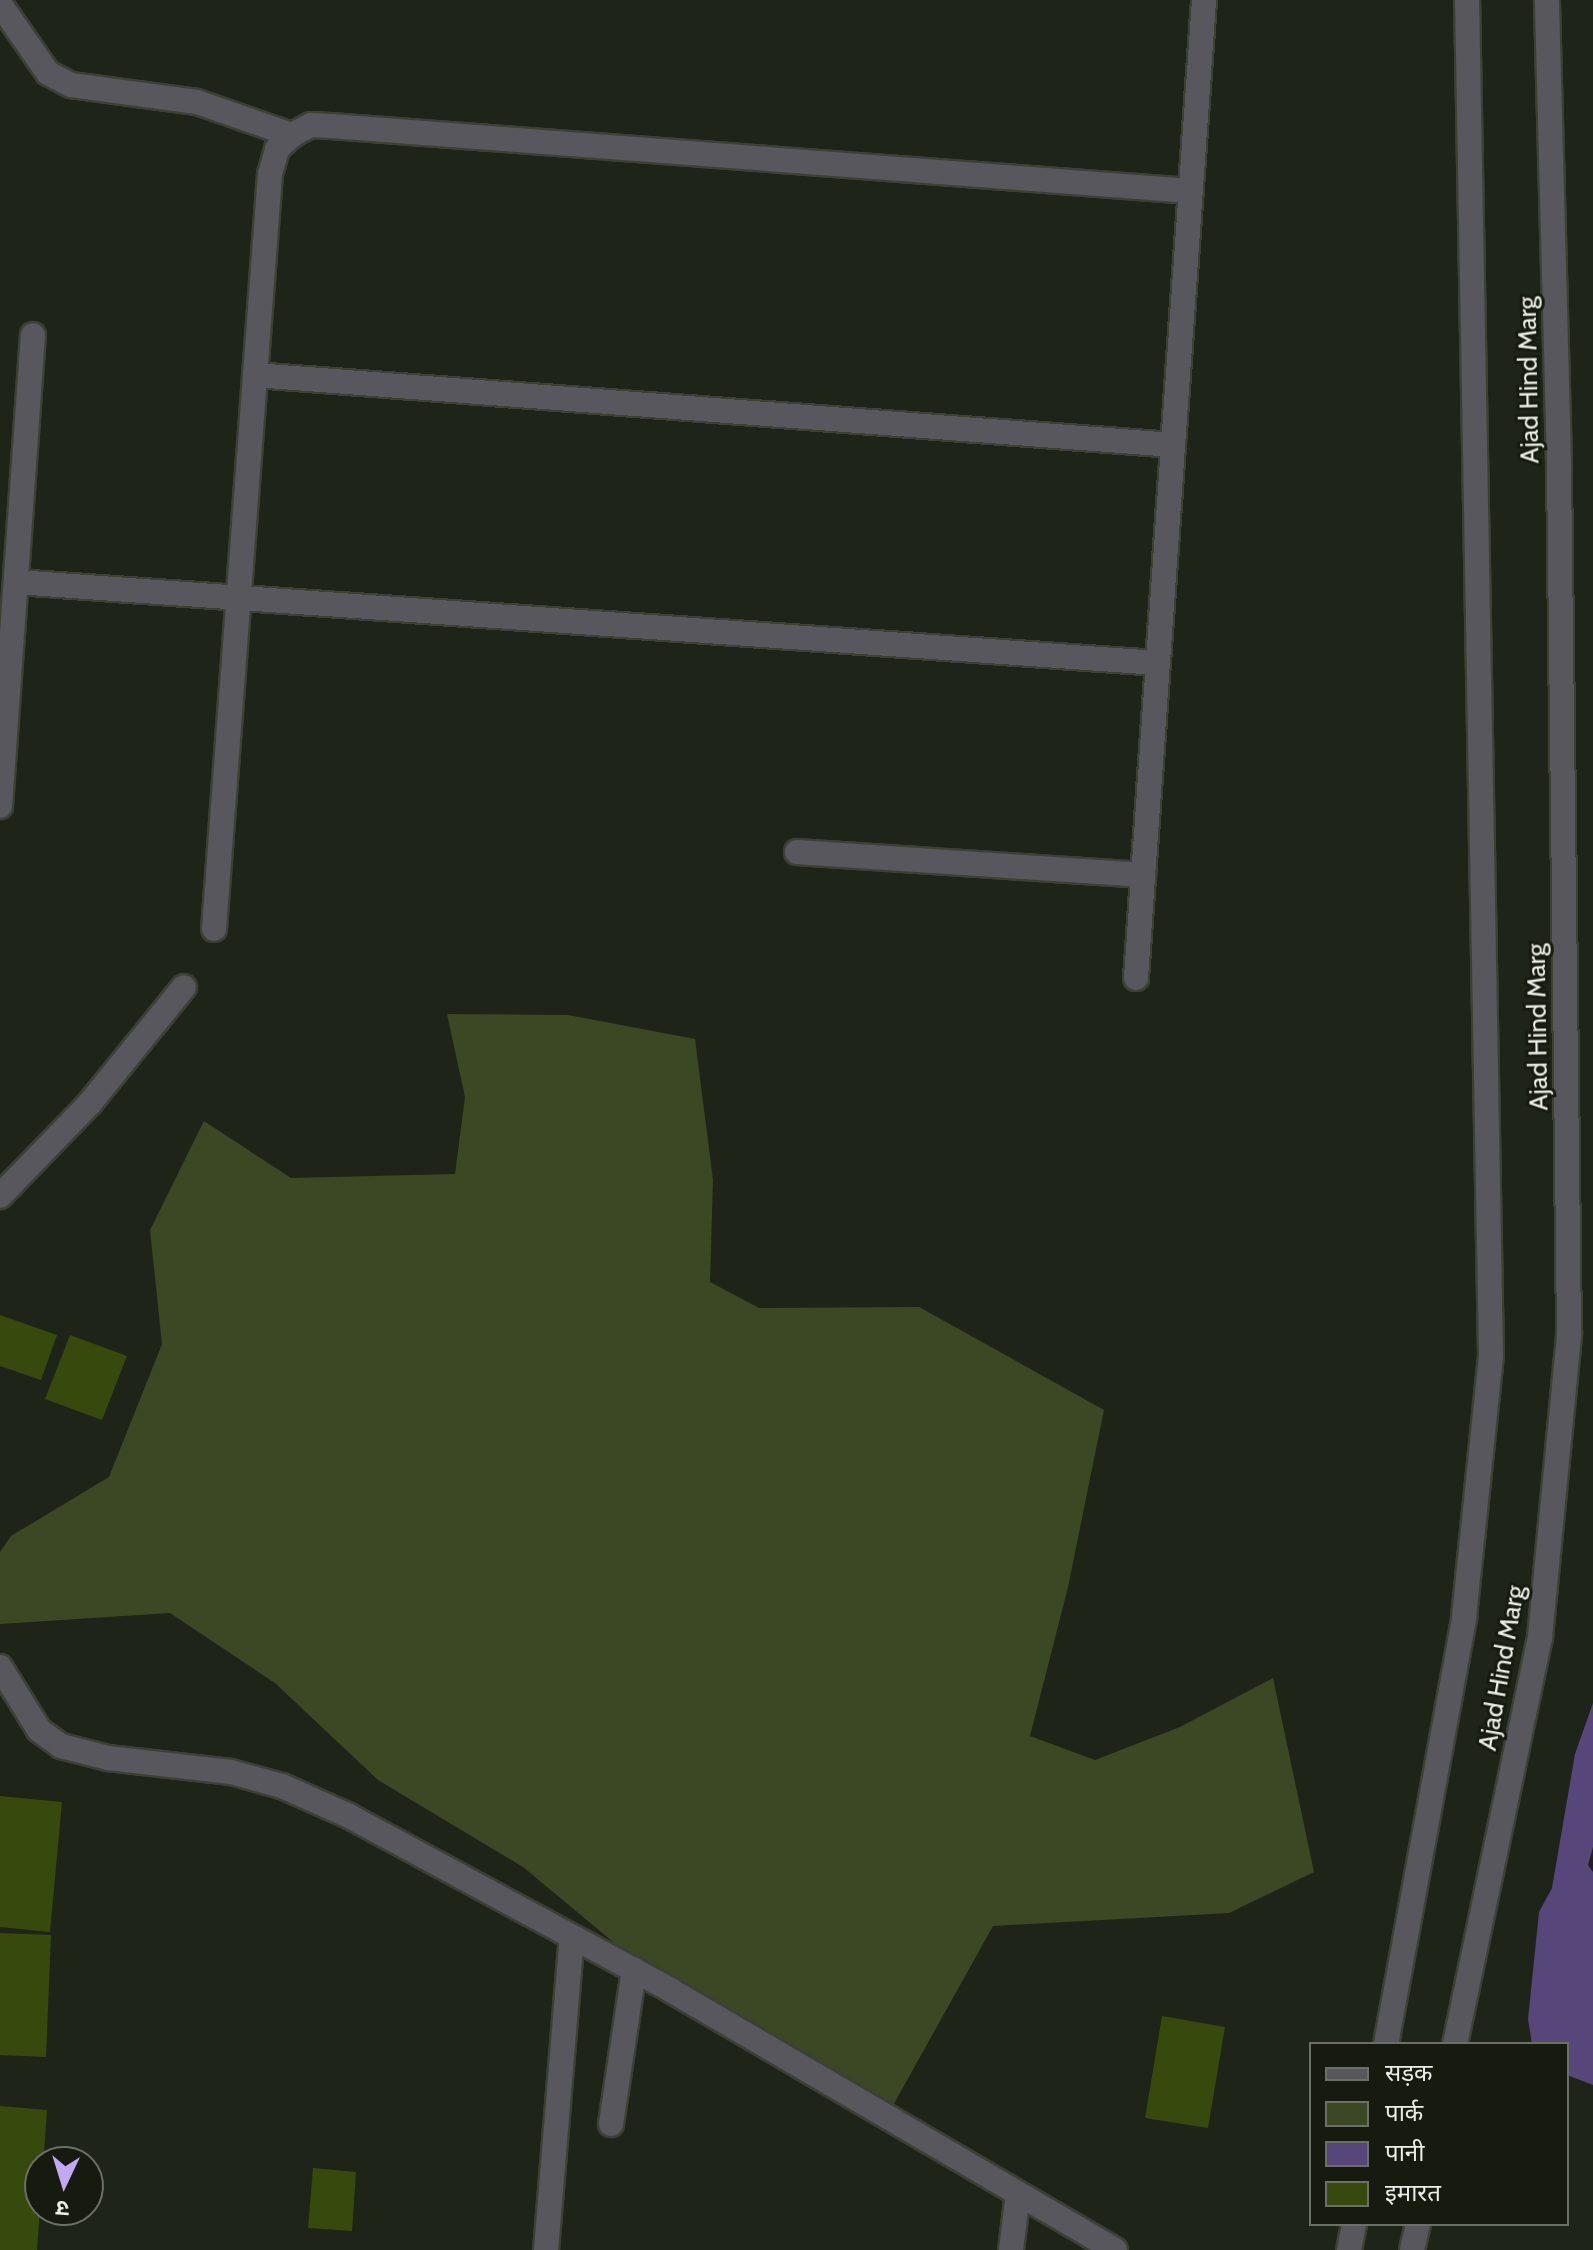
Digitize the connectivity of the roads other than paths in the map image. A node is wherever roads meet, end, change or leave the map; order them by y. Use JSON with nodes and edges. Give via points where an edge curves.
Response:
{"nodes":[{"id":1,"x":1204,"y":0,"type":"edge"},
{"id":2,"x":1467,"y":0,"type":"edge"},
{"id":3,"x":1547,"y":0,"type":"edge"},
{"id":4,"x":0,"y":4,"type":"edge"},
{"id":5,"x":292,"y":135,"type":"junction"},
{"id":6,"x":1191,"y":191,"type":"junction"},
{"id":7,"x":33,"y":335,"type":"dead end"},
{"id":8,"x":255,"y":375,"type":"junction"},
{"id":9,"x":1173,"y":445,"type":"junction"},
{"id":10,"x":16,"y":582,"type":"junction"},
{"id":11,"x":239,"y":597,"type":"junction"},
{"id":12,"x":1158,"y":663,"type":"junction"},
{"id":13,"x":0,"y":806,"type":"edge"},
{"id":14,"x":797,"y":852,"type":"dead end"},
{"id":15,"x":1143,"y":875,"type":"junction"},
{"id":16,"x":214,"y":929,"type":"dead end"},
{"id":17,"x":1136,"y":978,"type":"dead end"},
{"id":18,"x":184,"y":987,"type":"dead end"},
{"id":19,"x":0,"y":1196,"type":"edge"},
{"id":20,"x":0,"y":1667,"type":"edge"},
{"id":21,"x":572,"y":1937,"type":"junction"},
{"id":22,"x":634,"y":1970,"type":"junction"},
{"id":23,"x":1386,"y":2042,"type":"edge"},
{"id":24,"x":1455,"y":2042,"type":"edge"},
{"id":25,"x":611,"y":2124,"type":"dead end"},
{"id":26,"x":1018,"y":2193,"type":"junction"},
{"id":27,"x":1354,"y":2226,"type":"edge"},
{"id":28,"x":1418,"y":2226,"type":"edge"},
{"id":29,"x":546,"y":2250,"type":"edge"},
{"id":30,"x":1011,"y":2250,"type":"edge"},
{"id":31,"x":1115,"y":2250,"type":"edge"},
{"id":32,"x":1349,"y":2250,"type":"edge"},
{"id":33,"x":1412,"y":2250,"type":"edge"}],
"edges":[{"from":1,"to":6,"type":"street"},
{"from":2,"to":23,"type":"street","via":[[1491,1357],[1464,1617]]},
{"from":3,"to":24,"type":"street","name":"Ajad Hind Marg","via":[[1559,462],[1569,1334],[1540,1637]]},
{"from":4,"to":5,"type":"street","via":[[48,73],[71,85],[197,102]]},
{"from":5,"to":6,"type":"street","via":[[311,125],[331,126]]},
{"from":5,"to":8,"type":"street","via":[[277,149],[270,174]]},
{"from":6,"to":9,"type":"street"},
{"from":7,"to":10,"type":"street"},
{"from":8,"to":9,"type":"street"},
{"from":8,"to":11,"type":"street"},
{"from":9,"to":12,"type":"street"},
{"from":10,"to":11,"type":"street"},
{"from":10,"to":13,"type":"street"},
{"from":11,"to":12,"type":"street"},
{"from":11,"to":16,"type":"street"},
{"from":12,"to":15,"type":"street"},
{"from":14,"to":15,"type":"street"},
{"from":15,"to":17,"type":"street"},
{"from":18,"to":19,"type":"street","via":[[90,1103]]},
{"from":20,"to":21,"type":"street","via":[[39,1730],[61,1746],[108,1758],[231,1772],[282,1786],[349,1816]]},
{"from":21,"to":22,"type":"street"},
{"from":21,"to":29,"type":"street"},
{"from":22,"to":25,"type":"street"},
{"from":22,"to":26,"type":"street"},
{"from":26,"to":30,"type":"street"},
{"from":26,"to":31,"type":"street"},
{"from":27,"to":32,"type":"street"},
{"from":28,"to":33,"type":"street"}]}
